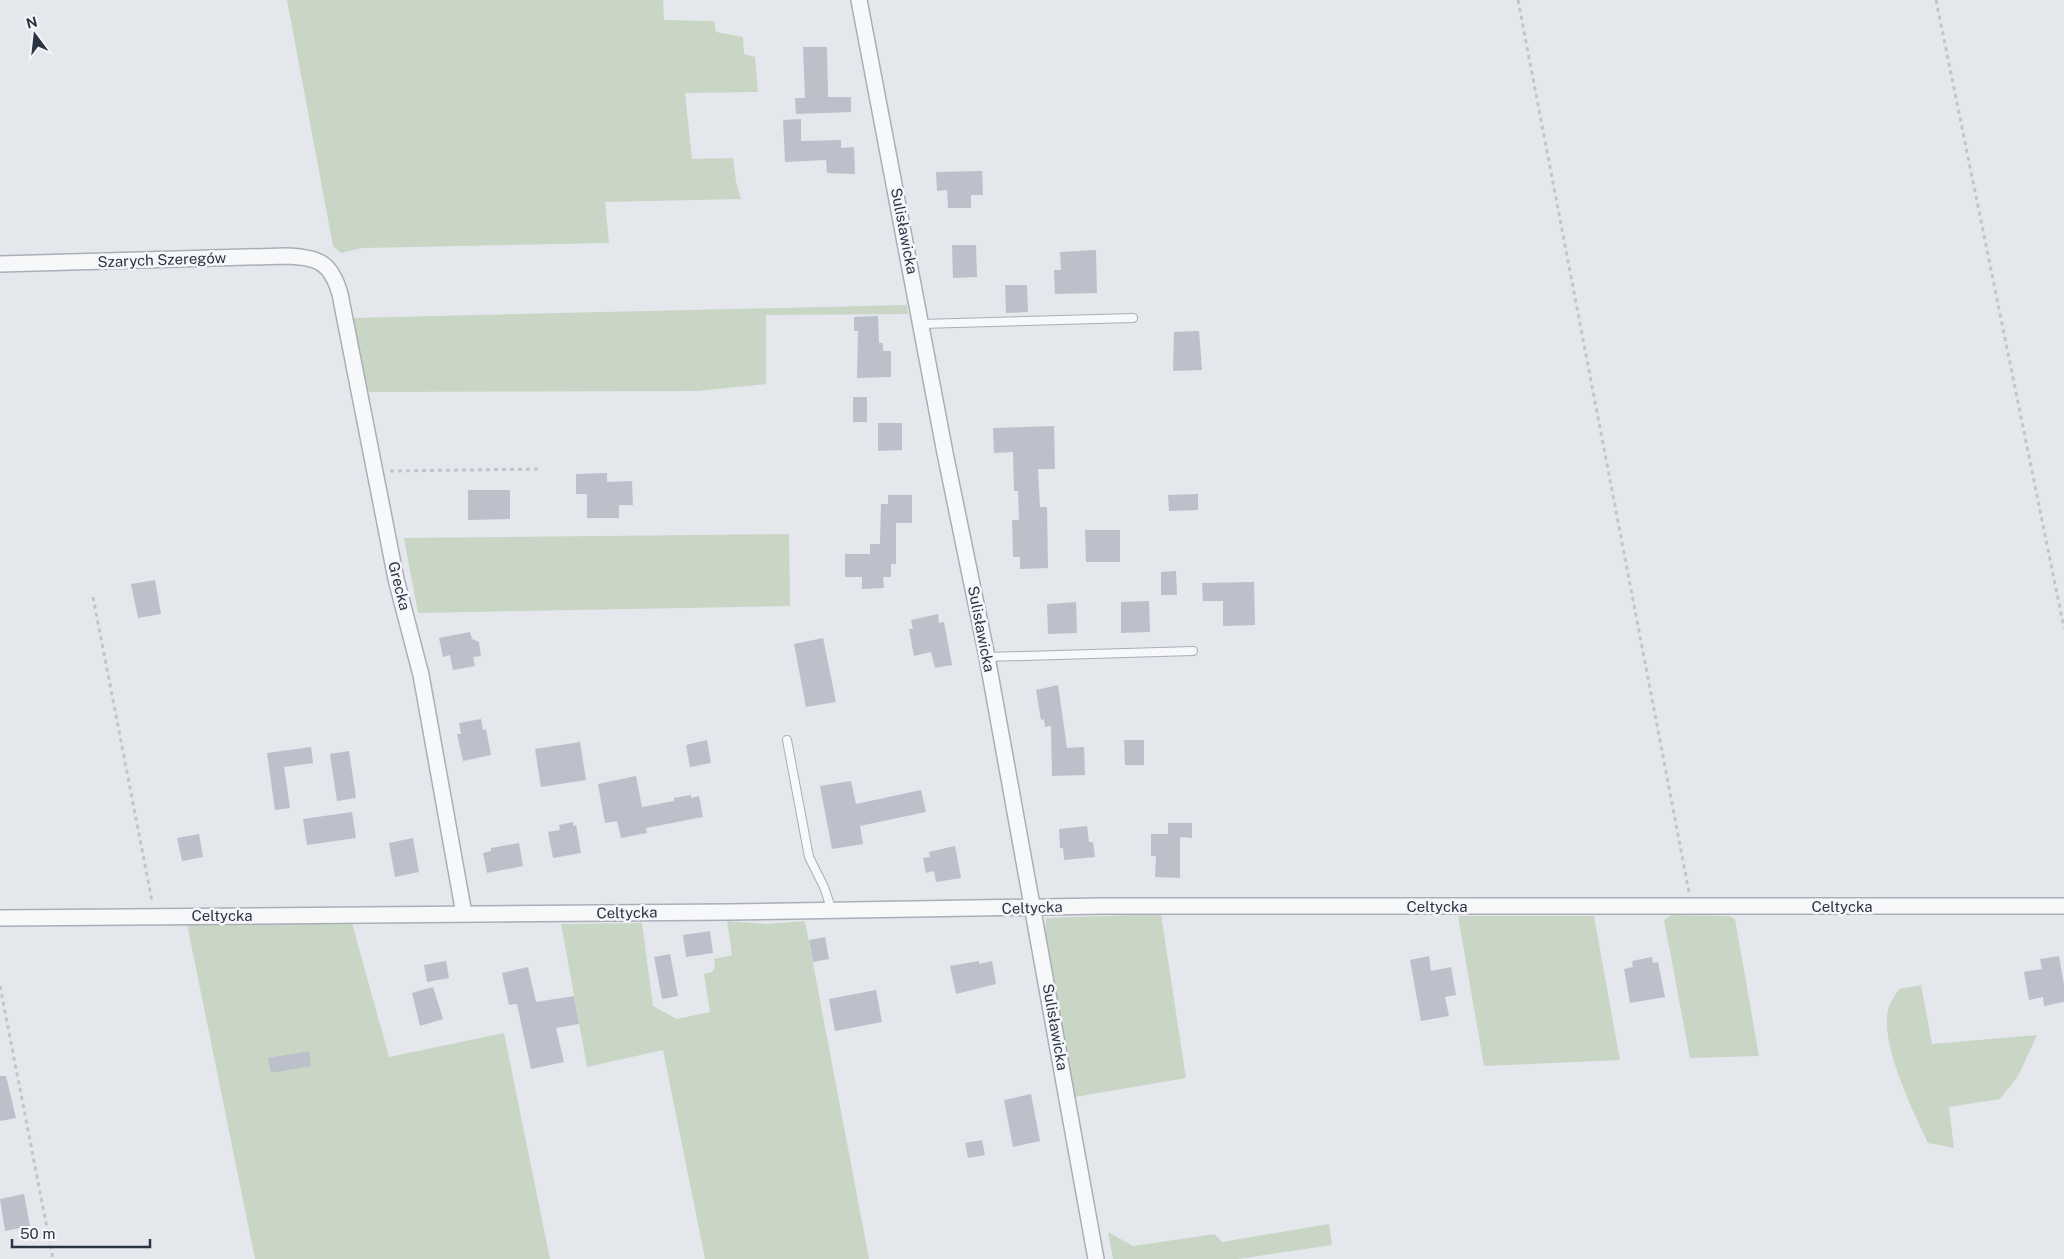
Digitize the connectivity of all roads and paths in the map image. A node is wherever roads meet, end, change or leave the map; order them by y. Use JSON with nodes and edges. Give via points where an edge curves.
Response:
{"nodes":[{"id":1,"x":859,"y":0,"type":"edge"},
{"id":2,"x":1518,"y":0,"type":"edge"},
{"id":3,"x":1936,"y":0,"type":"edge"},
{"id":4,"x":322,"y":263,"type":"joint"},
{"id":5,"x":0,"y":264,"type":"edge"},
{"id":6,"x":1132,"y":318,"type":"dead end"},
{"id":7,"x":921,"y":324,"type":"junction"},
{"id":8,"x":540,"y":469,"type":"dead end"},
{"id":9,"x":374,"y":473,"type":"junction"},
{"id":10,"x":93,"y":597,"type":"dead end"},
{"id":11,"x":2064,"y":628,"type":"edge"},
{"id":12,"x":1193,"y":651,"type":"dead end"},
{"id":13,"x":987,"y":657,"type":"junction"},
{"id":14,"x":787,"y":740,"type":"dead end"},
{"id":15,"x":2064,"y":906,"type":"edge"},
{"id":16,"x":1692,"y":907,"type":"junction"},
{"id":17,"x":1034,"y":908,"type":"junction"},
{"id":18,"x":832,"y":911,"type":"junction"},
{"id":19,"x":464,"y":914,"type":"junction"},
{"id":20,"x":155,"y":917,"type":"junction"},
{"id":21,"x":0,"y":918,"type":"edge"},
{"id":22,"x":0,"y":986,"type":"edge"},
{"id":23,"x":53,"y":1259,"type":"edge"},
{"id":24,"x":1096,"y":1259,"type":"edge"}],
"edges":[{"from":1,"to":7,"type":"street","name":"Sulisławicka"},
{"from":2,"to":16,"type":"path"},
{"from":3,"to":11,"type":"path"},
{"from":4,"to":5,"type":"street","name":"Szarych Szeregów","via":[[303,256],[286,256]]},
{"from":4,"to":9,"type":"street","name":"Grecka","via":[[334,276],[340,294]]},
{"from":6,"to":7,"type":"lane"},
{"from":7,"to":13,"type":"street","name":"Sulisławicka"},
{"from":8,"to":9,"type":"path"},
{"from":9,"to":19,"type":"street","name":"Grecka","via":[[396,579],[421,675]]},
{"from":10,"to":20,"type":"path"},
{"from":12,"to":13,"type":"lane"},
{"from":13,"to":17,"type":"street","name":"Sulisławicka"},
{"from":14,"to":18,"type":"lane","via":[[809,857]]},
{"from":15,"to":16,"type":"street","name":"Celtycka"},
{"from":16,"to":17,"type":"street","name":"Celtycka"},
{"from":17,"to":18,"type":"street","name":"Celtycka"},
{"from":17,"to":24,"type":"street","name":"Sulisławicka"},
{"from":18,"to":19,"type":"street","name":"Celtycka"},
{"from":19,"to":20,"type":"street","name":"Celtycka"},
{"from":20,"to":21,"type":"street","name":"Celtycka"},
{"from":22,"to":23,"type":"path"}]}
